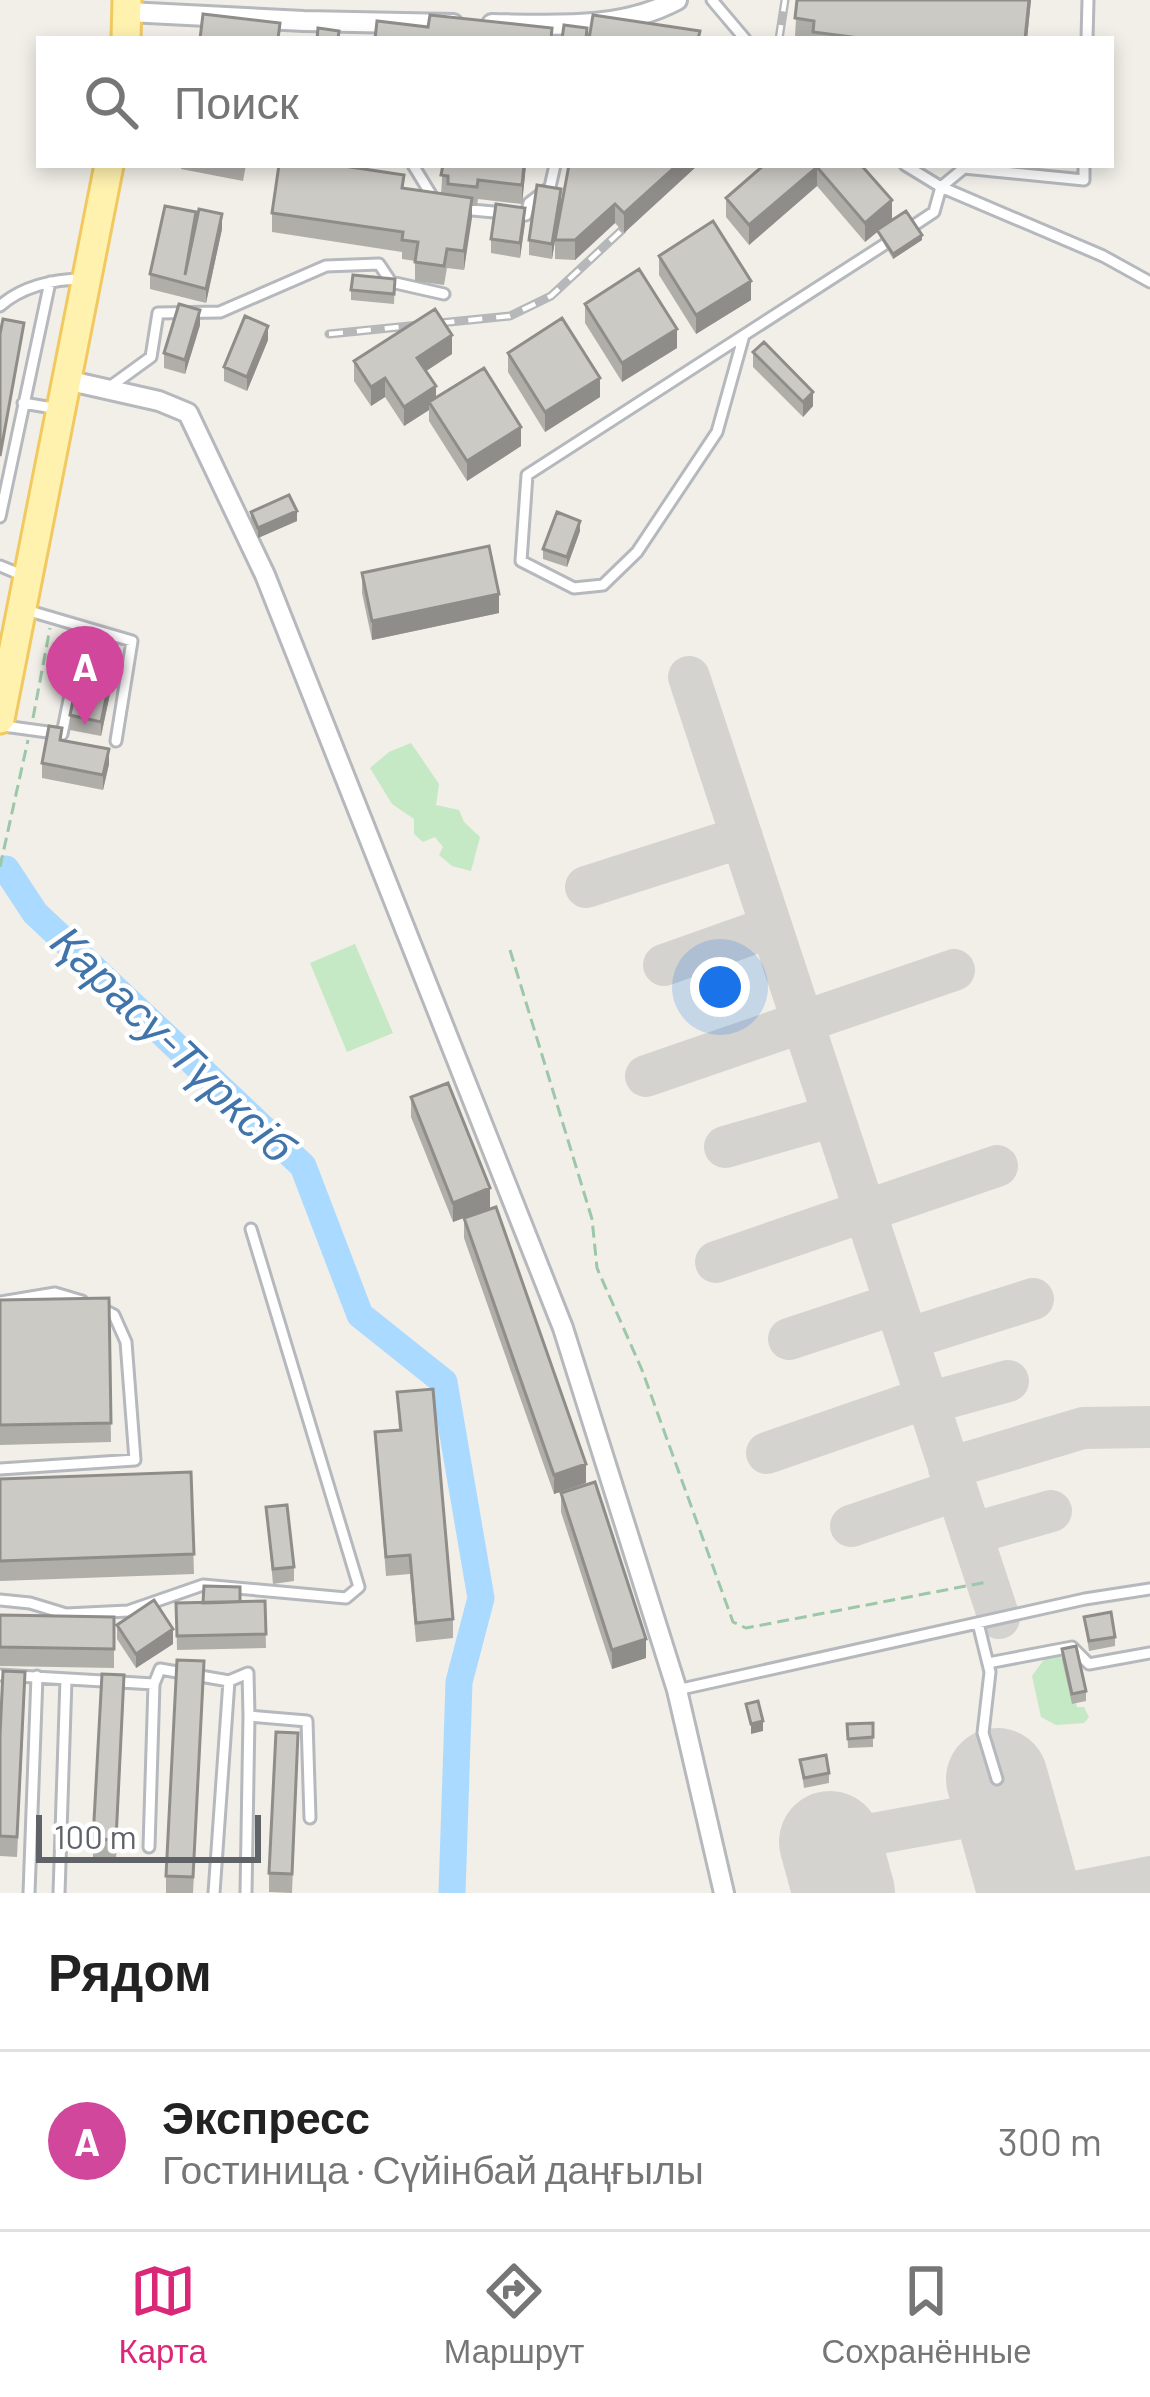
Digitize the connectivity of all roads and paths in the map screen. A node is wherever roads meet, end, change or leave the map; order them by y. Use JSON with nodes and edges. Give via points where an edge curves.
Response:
{"nodes":[{"id":1,"x":384,"y":0,"type":"edge"},
{"id":2,"x":506,"y":0,"type":"edge"},
{"id":3,"x":577,"y":0,"type":"edge"},
{"id":4,"x":677,"y":0,"type":"edge"},
{"id":5,"x":712,"y":0,"type":"edge"},
{"id":6,"x":1088,"y":0,"type":"edge"},
{"id":7,"x":124,"y":13,"type":"edge"},
{"id":8,"x":382,"y":23,"type":"junction"},
{"id":9,"x":576,"y":23,"type":"junction"},
{"id":10,"x":503,"y":24,"type":"junction"},
{"id":11,"x":347,"y":31,"type":"edge"},
{"id":12,"x":742,"y":36,"type":"edge"},
{"id":13,"x":1087,"y":36,"type":"edge"},
{"id":14,"x":108,"y":168,"type":"edge"},
{"id":15,"x":414,"y":168,"type":"edge"},
{"id":16,"x":554,"y":168,"type":"edge"},
{"id":17,"x":910,"y":168,"type":"edge"},
{"id":18,"x":964,"y":168,"type":"edge"},
{"id":19,"x":964,"y":168,"type":"edge"},
{"id":20,"x":1084,"y":168,"type":"edge"},
{"id":21,"x":941,"y":187,"type":"junction"},
{"id":22,"x":87,"y":279,"type":"junction"},
{"id":23,"x":1150,"y":282,"type":"edge"},
{"id":24,"x":50,"y":283,"type":"junction"},
{"id":25,"x":444,"y":294,"type":"dead end"},
{"id":26,"x":0,"y":306,"type":"edge"},
{"id":27,"x":744,"y":335,"type":"junction"},
{"id":28,"x":66,"y":380,"type":"junction"},
{"id":29,"x":107,"y":390,"type":"junction"},
{"id":30,"x":23,"y":403,"type":"junction"},
{"id":31,"x":59,"y":409,"type":"junction"},
{"id":32,"x":2,"y":491,"type":"edge"},
{"id":33,"x":0,"y":517,"type":"edge"},
{"id":34,"x":0,"y":566,"type":"edge"},
{"id":35,"x":27,"y":577,"type":"junction"},
{"id":36,"x":12,"y":624,"type":"edge"},
{"id":37,"x":85,"y":627,"type":"junction"},
{"id":38,"x":0,"y":722,"type":"edge"},
{"id":39,"x":116,"y":741,"type":"dead end"},
{"id":40,"x":510,"y":950,"type":"dead end"},
{"id":41,"x":251,"y":1229,"type":"dead end"},
{"id":42,"x":0,"y":1302,"type":"edge"},
{"id":43,"x":0,"y":1469,"type":"edge"},
{"id":44,"x":987,"y":1582,"type":"dead end"},
{"id":45,"x":1150,"y":1589,"type":"edge"},
{"id":46,"x":0,"y":1600,"type":"edge"},
{"id":47,"x":978,"y":1623,"type":"junction"},
{"id":48,"x":1150,"y":1653,"type":"edge"},
{"id":49,"x":988,"y":1664,"type":"junction"},
{"id":50,"x":0,"y":1675,"type":"edge"},
{"id":51,"x":37,"y":1676,"type":"junction"},
{"id":52,"x":66,"y":1679,"type":"junction"},
{"id":53,"x":229,"y":1682,"type":"junction"},
{"id":54,"x":154,"y":1684,"type":"junction"},
{"id":55,"x":677,"y":1690,"type":"junction"},
{"id":56,"x":249,"y":1716,"type":"junction"},
{"id":57,"x":997,"y":1779,"type":"dead end"},
{"id":58,"x":310,"y":1817,"type":"dead end"},
{"id":59,"x":149,"y":1846,"type":"dead end"},
{"id":60,"x":29,"y":1893,"type":"edge"},
{"id":61,"x":58,"y":1893,"type":"edge"},
{"id":62,"x":214,"y":1893,"type":"edge"},
{"id":63,"x":246,"y":1893,"type":"edge"},
{"id":64,"x":724,"y":1893,"type":"edge"}],
"edges":[{"from":1,"to":8,"type":"street"},
{"from":2,"to":10,"type":"street"},
{"from":3,"to":9,"type":"street"},
{"from":4,"to":9,"type":"street","via":[[642,16]]},
{"from":5,"to":12,"type":"lane"},
{"from":6,"to":13,"type":"lane"},
{"from":7,"to":11,"type":"street"},
{"from":8,"to":10,"type":"street"},
{"from":8,"to":11,"type":"street"},
{"from":9,"to":10,"type":"street"},
{"from":14,"to":22,"type":"main road"},
{"from":15,"to":16,"type":"lane","via":[[439,206],[526,215],[550,187]]},
{"from":17,"to":21,"type":"lane"},
{"from":18,"to":21,"type":"lane"},
{"from":19,"to":20,"type":"lane","via":[[1084,180]]},
{"from":21,"to":23,"type":"lane"},
{"from":21,"to":27,"type":"lane","via":[[934,212]]},
{"from":22,"to":24,"type":"lane"},
{"from":22,"to":28,"type":"main road"},
{"from":24,"to":26,"type":"lane"},
{"from":24,"to":30,"type":"lane"},
{"from":25,"to":29,"type":"lane","via":[[392,282],[380,264],[326,266],[220,312],[158,313],[151,357]]},
{"from":27,"to":27,"type":"lane","via":[[527,475],[521,561],[574,588],[603,585],[637,552],[718,432]]},
{"from":28,"to":29,"type":"street"},
{"from":28,"to":31,"type":"main road"},
{"from":29,"to":55,"type":"street","via":[[188,413],[265,575],[563,1328]]},
{"from":30,"to":31,"type":"lane"},
{"from":30,"to":32,"type":"lane"},
{"from":31,"to":35,"type":"main road"},
{"from":32,"to":33,"type":"lane"},
{"from":34,"to":35,"type":"lane"},
{"from":35,"to":36,"type":"main road"},
{"from":36,"to":37,"type":"lane"},
{"from":36,"to":38,"type":"main road"},
{"from":37,"to":38,"type":"lane","via":[[62,734]]},
{"from":37,"to":39,"type":"lane","via":[[132,641]]},
{"from":40,"to":44,"type":"path","via":[[592,1219],[597,1268],[733,1622],[746,1628]]},
{"from":41,"to":46,"type":"lane","via":[[359,1587],[346,1598],[203,1585],[128,1611],[66,1615]]},
{"from":42,"to":43,"type":"lane","via":[[55,1293],[114,1316],[126,1342],[135,1460]]},
{"from":45,"to":47,"type":"lane"},
{"from":47,"to":49,"type":"lane"},
{"from":47,"to":55,"type":"lane"},
{"from":48,"to":49,"type":"lane","via":[[1089,1664],[1072,1647]]},
{"from":49,"to":57,"type":"lane","via":[[982,1733]]},
{"from":50,"to":51,"type":"lane"},
{"from":51,"to":52,"type":"lane"},
{"from":51,"to":60,"type":"lane"},
{"from":52,"to":54,"type":"lane"},
{"from":52,"to":61,"type":"lane"},
{"from":53,"to":54,"type":"lane","via":[[160,1669]]},
{"from":53,"to":56,"type":"lane","via":[[248,1672]]},
{"from":53,"to":62,"type":"lane"},
{"from":54,"to":59,"type":"lane"},
{"from":55,"to":64,"type":"street"},
{"from":56,"to":58,"type":"lane","via":[[307,1721]]},
{"from":56,"to":63,"type":"lane"}]}
